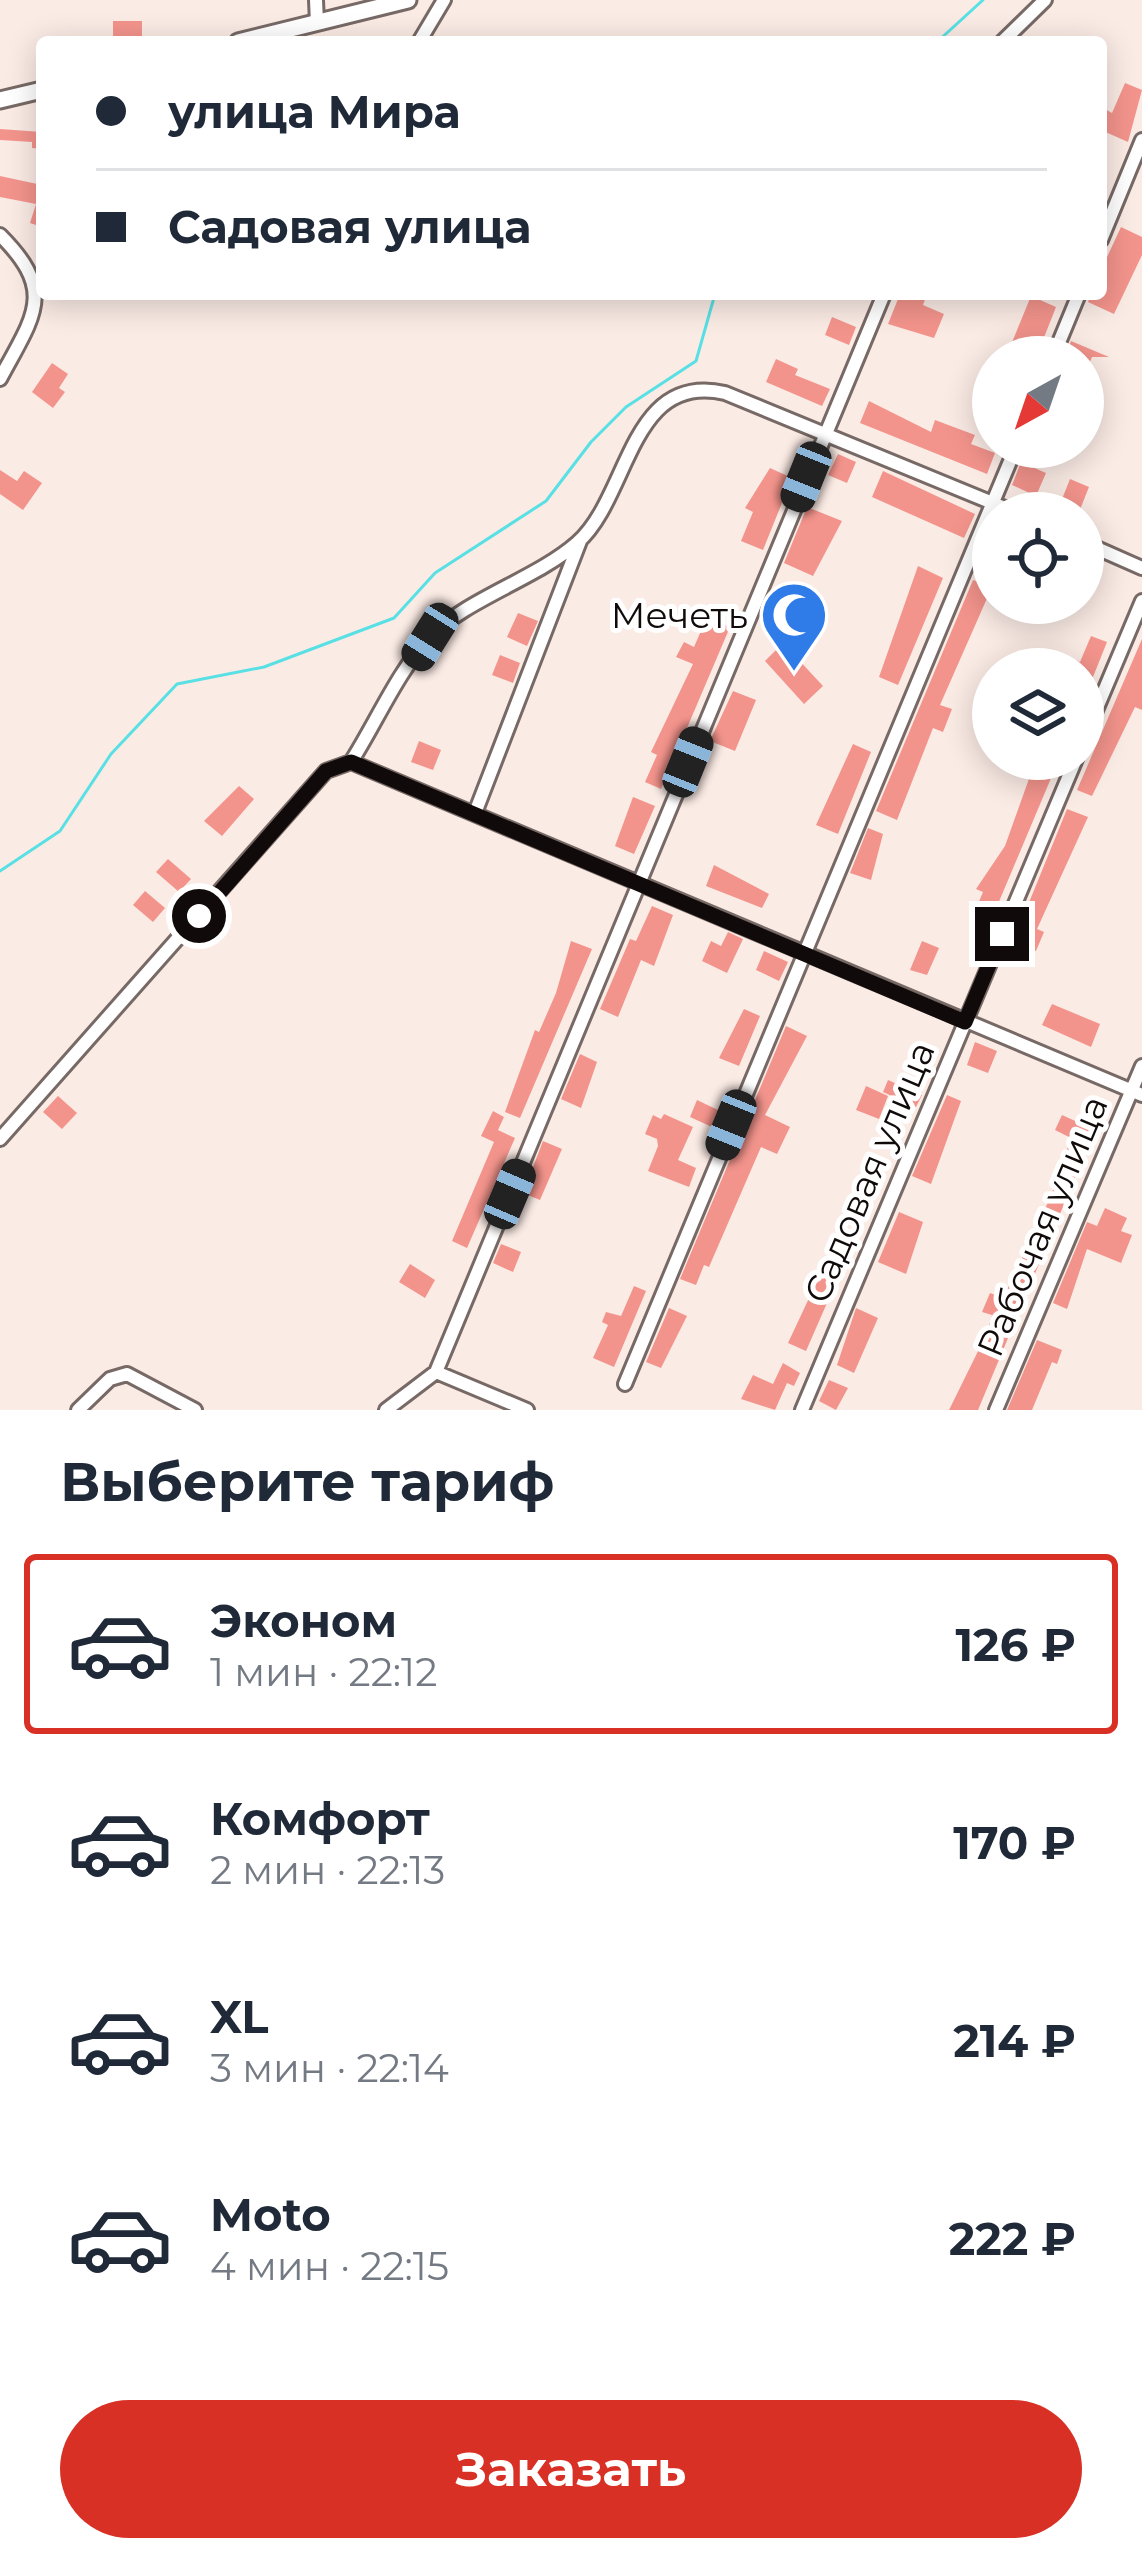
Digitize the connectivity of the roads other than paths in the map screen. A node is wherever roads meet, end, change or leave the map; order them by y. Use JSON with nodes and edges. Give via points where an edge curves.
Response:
{"nodes":[{"id":1,"x":316,"y":0,"type":"edge"},
{"id":2,"x":408,"y":0,"type":"edge"},
{"id":3,"x":444,"y":0,"type":"edge"},
{"id":4,"x":1046,"y":0,"type":"edge"},
{"id":5,"x":316,"y":23,"type":"junction"},
{"id":6,"x":263,"y":36,"type":"edge"},
{"id":7,"x":423,"y":36,"type":"edge"},
{"id":8,"x":1008,"y":36,"type":"edge"},
{"id":9,"x":36,"y":91,"type":"edge"},
{"id":10,"x":0,"y":100,"type":"edge"},
{"id":11,"x":1142,"y":140,"type":"edge"},
{"id":12,"x":1107,"y":225,"type":"edge"},
{"id":13,"x":0,"y":235,"type":"edge"},
{"id":14,"x":881,"y":300,"type":"edge"},
{"id":15,"x":1077,"y":300,"type":"edge"},
{"id":16,"x":1062,"y":336,"type":"edge"},
{"id":17,"x":0,"y":379,"type":"edge"},
{"id":18,"x":823,"y":436,"type":"junction"},
{"id":19,"x":972,"y":494,"type":"edge"},
{"id":20,"x":580,"y":541,"type":"junction"},
{"id":21,"x":1104,"y":551,"type":"edge"},
{"id":22,"x":972,"y":552,"type":"edge"},
{"id":23,"x":1142,"y":568,"type":"edge"},
{"id":24,"x":1142,"y":602,"type":"edge"},
{"id":25,"x":1104,"y":692,"type":"edge"},
{"id":26,"x":351,"y":762,"type":"junction"},
{"id":27,"x":1067,"y":780,"type":"edge"},
{"id":28,"x":475,"y":813,"type":"junction"},
{"id":29,"x":638,"y":884,"type":"junction"},
{"id":30,"x":802,"y":953,"type":"junction"},
{"id":31,"x":965,"y":1022,"type":"junction"},
{"id":32,"x":1142,"y":1066,"type":"edge"},
{"id":33,"x":1137,"y":1093,"type":"edge"},
{"id":34,"x":0,"y":1139,"type":"edge"},
{"id":35,"x":436,"y":1372,"type":"junction"},
{"id":36,"x":625,"y":1384,"type":"dead end"},
{"id":37,"x":78,"y":1410,"type":"edge"},
{"id":38,"x":195,"y":1410,"type":"edge"},
{"id":39,"x":386,"y":1410,"type":"edge"},
{"id":40,"x":527,"y":1410,"type":"edge"},
{"id":41,"x":802,"y":1410,"type":"edge"},
{"id":42,"x":996,"y":1410,"type":"edge"}],
"edges":[{"from":1,"to":5,"type":"street"},
{"from":2,"to":5,"type":"main road"},
{"from":3,"to":7,"type":"street"},
{"from":4,"to":8,"type":"street"},
{"from":5,"to":6,"type":"main road"},
{"from":9,"to":10,"type":"main road"},
{"from":11,"to":12,"type":"street"},
{"from":13,"to":17,"type":"street","via":[[35,280],[28,326]]},
{"from":14,"to":18,"type":"street"},
{"from":15,"to":16,"type":"street"},
{"from":18,"to":19,"type":"street"},
{"from":18,"to":20,"type":"street","via":[[725,393],[688,390],[667,400]]},
{"from":18,"to":29,"type":"street"},
{"from":20,"to":26,"type":"street","via":[[430,637]]},
{"from":20,"to":28,"type":"street"},
{"from":21,"to":23,"type":"street"},
{"from":22,"to":30,"type":"street"},
{"from":24,"to":25,"type":"street"},
{"from":26,"to":28,"type":"street"},
{"from":26,"to":34,"type":"street","via":[[326,771]]},
{"from":27,"to":31,"type":"street","name":"Садовая улица"},
{"from":28,"to":29,"type":"street"},
{"from":29,"to":30,"type":"street"},
{"from":29,"to":35,"type":"street"},
{"from":30,"to":31,"type":"street"},
{"from":30,"to":36,"type":"street"},
{"from":31,"to":33,"type":"street"},
{"from":31,"to":41,"type":"street","name":"Садовая улица"},
{"from":32,"to":33,"type":"street","name":"Рабочая улица"},
{"from":33,"to":42,"type":"street","name":"Рабочая улица"},
{"from":35,"to":39,"type":"street"},
{"from":35,"to":40,"type":"street"},
{"from":37,"to":38,"type":"street","via":[[110,1378],[128,1374]]}]}
